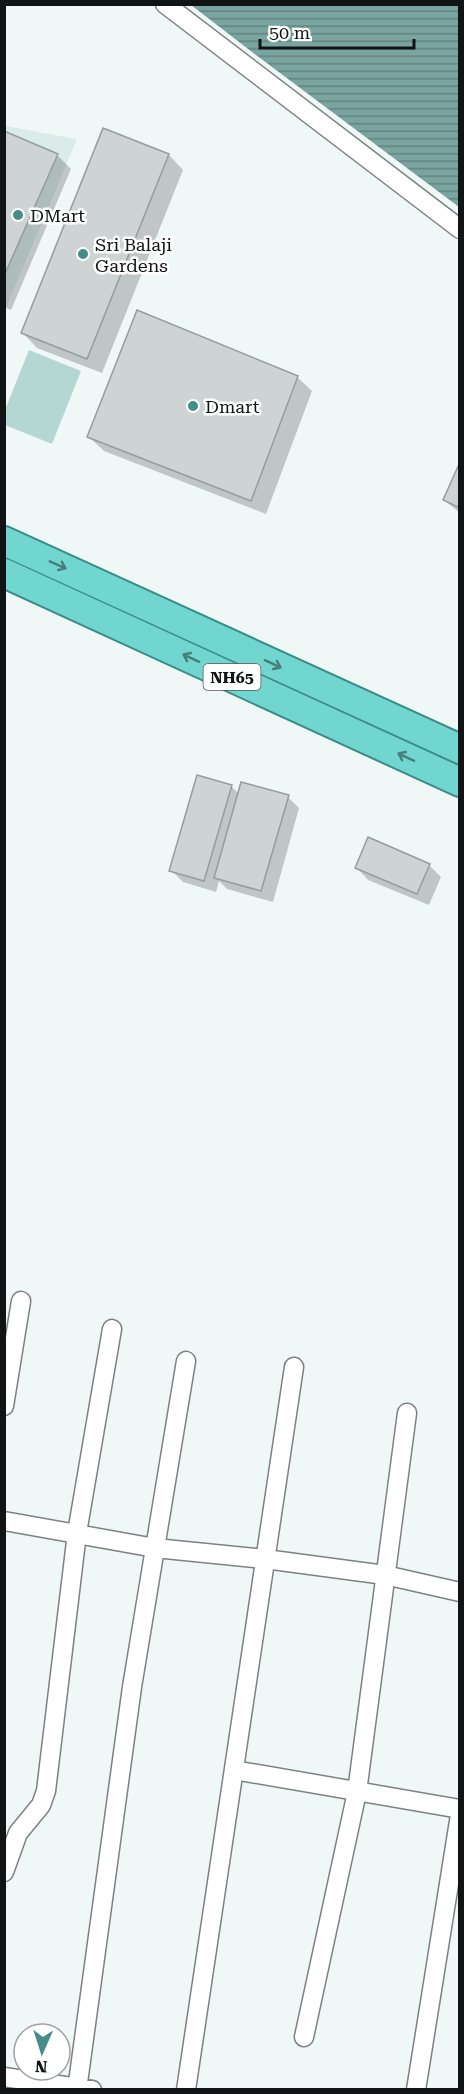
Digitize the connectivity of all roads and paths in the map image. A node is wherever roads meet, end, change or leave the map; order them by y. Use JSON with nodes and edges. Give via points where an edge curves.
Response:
{"nodes":[{"id":1,"x":165,"y":4,"type":"edge"},
{"id":2,"x":459,"y":229,"type":"edge"},
{"id":3,"x":4,"y":541,"type":"edge"},
{"id":4,"x":4,"y":573,"type":"edge"},
{"id":5,"x":459,"y":749,"type":"edge"},
{"id":6,"x":459,"y":782,"type":"edge"},
{"id":7,"x":21,"y":1301,"type":"dead end"},
{"id":8,"x":112,"y":1329,"type":"dead end"},
{"id":9,"x":186,"y":1361,"type":"dead end"},
{"id":10,"x":294,"y":1367,"type":"dead end"},
{"id":11,"x":4,"y":1406,"type":"edge"},
{"id":12,"x":407,"y":1413,"type":"dead end"},
{"id":13,"x":4,"y":1521,"type":"edge"},
{"id":14,"x":77,"y":1533,"type":"junction"},
{"id":15,"x":155,"y":1548,"type":"junction"},
{"id":16,"x":265,"y":1559,"type":"junction"},
{"id":17,"x":385,"y":1575,"type":"junction"},
{"id":18,"x":459,"y":1592,"type":"edge"},
{"id":19,"x":234,"y":1770,"type":"junction"},
{"id":20,"x":357,"y":1792,"type":"junction"},
{"id":21,"x":459,"y":1809,"type":"edge"},
{"id":22,"x":459,"y":1815,"type":"edge"},
{"id":23,"x":4,"y":1872,"type":"edge"},
{"id":24,"x":304,"y":2037,"type":"dead end"},
{"id":25,"x":4,"y":2077,"type":"edge"},
{"id":26,"x":82,"y":2089,"type":"edge"},
{"id":27,"x":186,"y":2090,"type":"edge"},
{"id":28,"x":416,"y":2090,"type":"edge"}],
"edges":[{"from":1,"to":2,"type":"street"},
{"from":3,"to":5,"type":"highway","number":"NH65","one_way":true},
{"from":6,"to":4,"type":"highway","number":"NH65","one_way":true},
{"from":7,"to":11,"type":"street"},
{"from":8,"to":14,"type":"street"},
{"from":9,"to":15,"type":"street"},
{"from":10,"to":16,"type":"street"},
{"from":12,"to":17,"type":"street"},
{"from":13,"to":14,"type":"street"},
{"from":14,"to":15,"type":"street"},
{"from":14,"to":23,"type":"street","via":[[46,1791],[41,1805],[18,1833]]},
{"from":15,"to":16,"type":"street"},
{"from":15,"to":26,"type":"street","via":[[132,1687]]},
{"from":16,"to":17,"type":"street"},
{"from":16,"to":19,"type":"street"},
{"from":17,"to":18,"type":"street"},
{"from":17,"to":20,"type":"street"},
{"from":19,"to":20,"type":"street"},
{"from":19,"to":27,"type":"street"},
{"from":20,"to":21,"type":"street"},
{"from":20,"to":24,"type":"street"},
{"from":22,"to":28,"type":"street"},
{"from":25,"to":26,"type":"street"}]}
